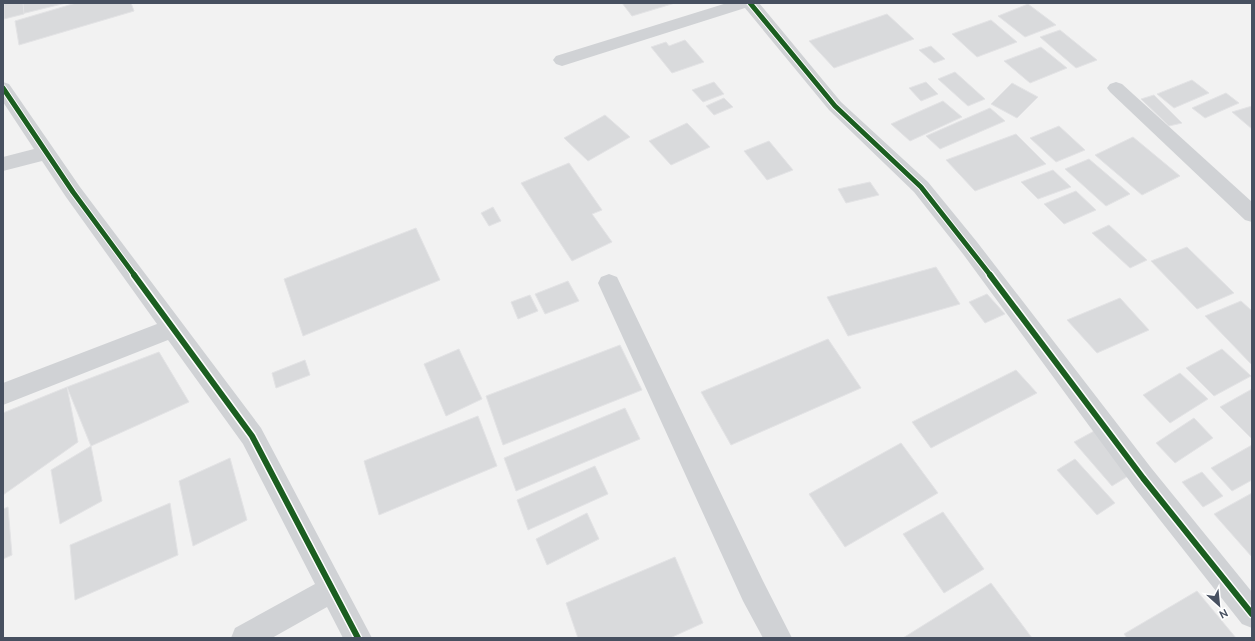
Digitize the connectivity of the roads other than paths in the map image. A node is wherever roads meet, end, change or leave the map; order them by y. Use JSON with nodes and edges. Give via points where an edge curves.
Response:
{"nodes":[{"id":1,"x":744,"y":3,"type":"edge"},
{"id":2,"x":750,"y":3,"type":"edge"},
{"id":3,"x":562,"y":60,"type":"dead end"},
{"id":4,"x":3,"y":88,"type":"edge"},
{"id":5,"x":1116,"y":88,"type":"dead end"},
{"id":6,"x":46,"y":152,"type":"junction"},
{"id":7,"x":3,"y":164,"type":"edge"},
{"id":8,"x":1252,"y":214,"type":"edge"},
{"id":9,"x":609,"y":283,"type":"dead end"},
{"id":10,"x":173,"y":328,"type":"junction"},
{"id":11,"x":3,"y":394,"type":"edge"},
{"id":12,"x":332,"y":589,"type":"junction"},
{"id":13,"x":1252,"y":614,"type":"edge"},
{"id":14,"x":245,"y":638,"type":"edge"},
{"id":15,"x":358,"y":638,"type":"edge"},
{"id":16,"x":778,"y":638,"type":"edge"}],
"edges":[{"from":1,"to":3,"type":"street"},
{"from":2,"to":13,"type":"street","via":[[835,106],[921,187],[1143,478]]},
{"from":4,"to":6,"type":"street"},
{"from":5,"to":8,"type":"street"},
{"from":6,"to":7,"type":"street"},
{"from":6,"to":10,"type":"street"},
{"from":9,"to":16,"type":"street","via":[[753,591]]},
{"from":10,"to":11,"type":"street"},
{"from":10,"to":12,"type":"street","via":[[252,436]]},
{"from":12,"to":14,"type":"street"},
{"from":12,"to":15,"type":"street"}]}
